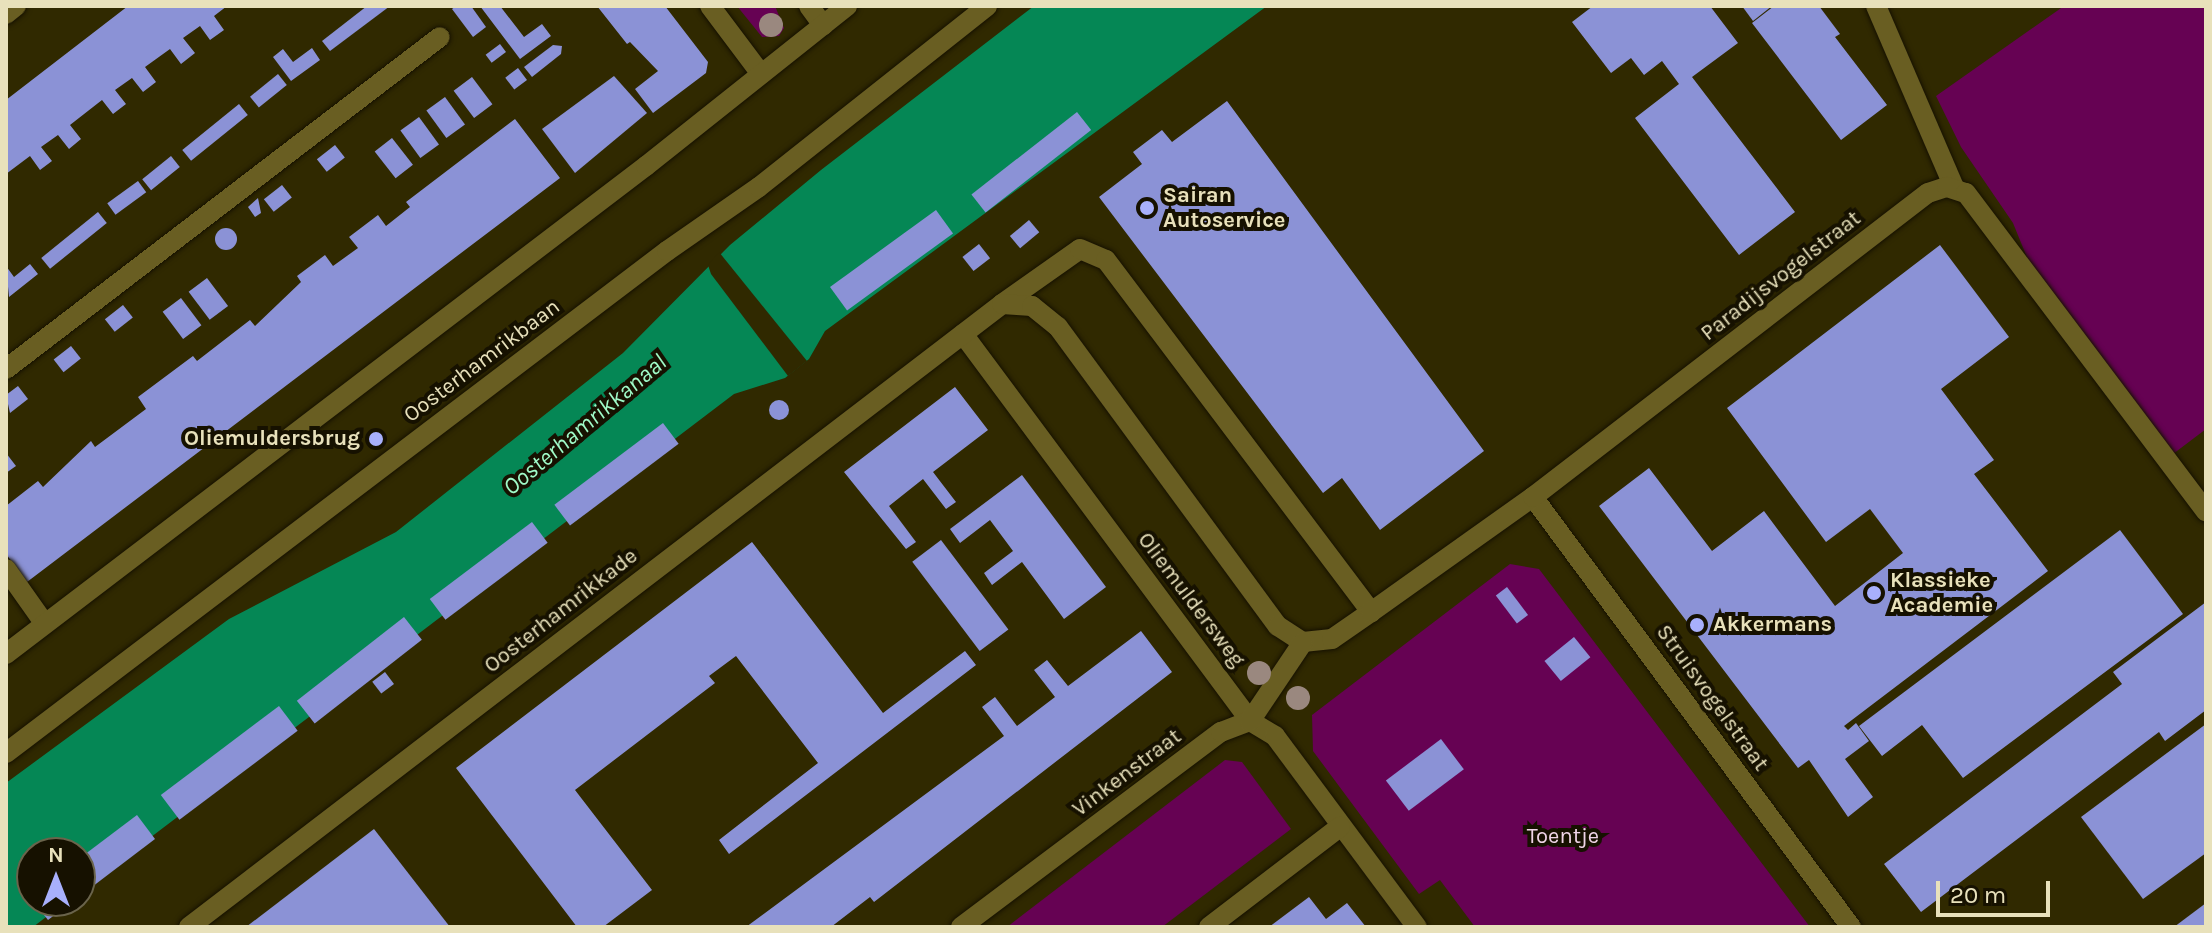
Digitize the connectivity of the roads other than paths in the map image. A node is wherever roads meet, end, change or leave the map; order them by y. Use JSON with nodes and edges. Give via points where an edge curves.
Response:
{"nodes":[{"id":1,"x":16,"y":6,"type":"edge"},
{"id":2,"x":710,"y":6,"type":"edge"},
{"id":3,"x":809,"y":6,"type":"edge"},
{"id":4,"x":847,"y":6,"type":"edge"},
{"id":5,"x":987,"y":6,"type":"edge"},
{"id":6,"x":1876,"y":6,"type":"edge"},
{"id":7,"x":6,"y":14,"type":"edge"},
{"id":8,"x":823,"y":25,"type":"junction"},
{"id":9,"x":440,"y":37,"type":"dead end"},
{"id":10,"x":761,"y":74,"type":"junction"},
{"id":11,"x":1955,"y":189,"type":"junction"},
{"id":12,"x":1002,"y":304,"type":"junction"},
{"id":13,"x":963,"y":334,"type":"junction"},
{"id":14,"x":6,"y":369,"type":"edge"},
{"id":15,"x":1533,"y":497,"type":"junction"},
{"id":16,"x":2206,"y":512,"type":"edge"},
{"id":17,"x":6,"y":569,"type":"edge"},
{"id":18,"x":1371,"y":612,"type":"junction"},
{"id":19,"x":45,"y":624,"type":"junction"},
{"id":20,"x":1303,"y":642,"type":"junction"},
{"id":21,"x":6,"y":654,"type":"edge"},
{"id":22,"x":1250,"y":721,"type":"junction"},
{"id":23,"x":6,"y":753,"type":"edge"},
{"id":24,"x":1340,"y":827,"type":"junction"},
{"id":25,"x":189,"y":927,"type":"edge"},
{"id":26,"x":961,"y":927,"type":"edge"},
{"id":27,"x":1209,"y":927,"type":"edge"},
{"id":28,"x":1417,"y":927,"type":"edge"},
{"id":29,"x":1851,"y":927,"type":"edge"}],
"edges":[{"from":1,"to":7,"type":"street"},
{"from":2,"to":10,"type":"street"},
{"from":3,"to":8,"type":"street"},
{"from":4,"to":8,"type":"street"},
{"from":5,"to":23,"type":"street","name":"Oosterhamrikbaan","via":[[759,187],[667,251]]},
{"from":6,"to":11,"type":"street"},
{"from":8,"to":10,"type":"street"},
{"from":9,"to":14,"type":"street"},
{"from":10,"to":19,"type":"street"},
{"from":11,"to":15,"type":"street","name":"Paradijsvogelstraat","via":[[1928,193]]},
{"from":11,"to":16,"type":"street","via":[[1966,193]]},
{"from":12,"to":13,"type":"street"},
{"from":12,"to":18,"type":"street","via":[[1080,249],[1106,260]]},
{"from":12,"to":20,"type":"street","via":[[1032,306],[1058,327],[1278,626]]},
{"from":13,"to":22,"type":"street","name":"Oliemuldersweg"},
{"from":13,"to":25,"type":"street","name":"Oosterhamrikkade"},
{"from":15,"to":18,"type":"street","name":"Paradijsvogelstraat"},
{"from":15,"to":29,"type":"street","name":"Struisvogelstraat"},
{"from":17,"to":19,"type":"street"},
{"from":18,"to":20,"type":"street","name":"Paradijsvogelstraat","via":[[1332,639]]},
{"from":19,"to":21,"type":"street"},
{"from":20,"to":22,"type":"street"},
{"from":22,"to":24,"type":"street","name":"Oliemuldersweg","via":[[1275,736]]},
{"from":22,"to":26,"type":"street","name":"Vinkenstraat","via":[[1221,732]]},
{"from":24,"to":27,"type":"street"},
{"from":24,"to":28,"type":"street","name":"Oliemuldersweg"}]}
